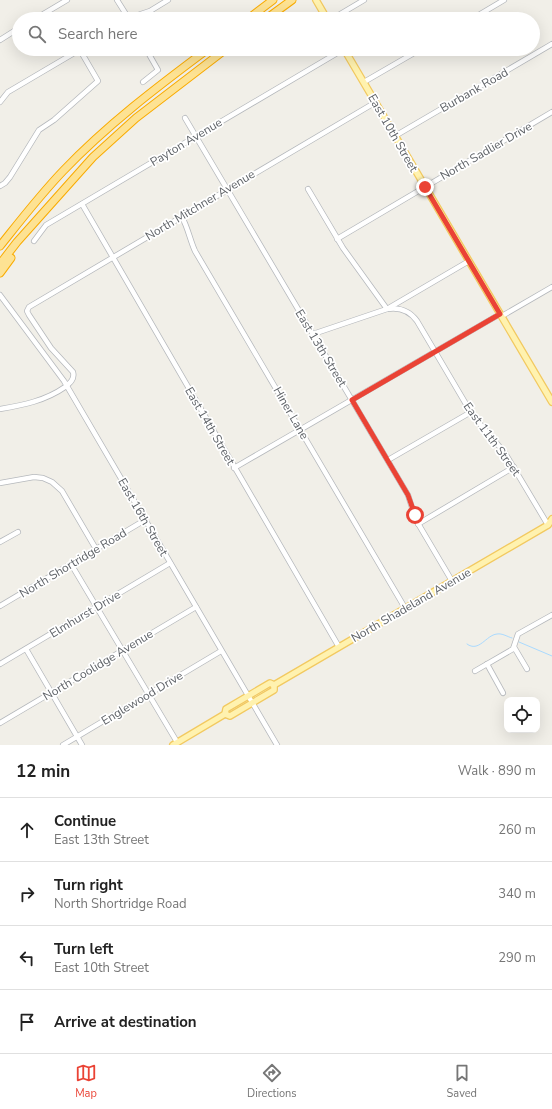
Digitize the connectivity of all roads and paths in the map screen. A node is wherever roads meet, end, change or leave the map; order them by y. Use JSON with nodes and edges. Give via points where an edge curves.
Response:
{"nodes":[{"id":1,"x":67,"y":0,"type":"edge"},
{"id":2,"x":118,"y":0,"type":"edge"},
{"id":3,"x":168,"y":0,"type":"edge"},
{"id":4,"x":273,"y":0,"type":"edge"},
{"id":5,"x":292,"y":0,"type":"edge"},
{"id":6,"x":316,"y":0,"type":"edge"},
{"id":7,"x":364,"y":0,"type":"edge"},
{"id":8,"x":504,"y":0,"type":"edge"},
{"id":9,"x":47,"y":12,"type":"edge"},
{"id":10,"x":125,"y":12,"type":"edge"},
{"id":11,"x":147,"y":12,"type":"edge"},
{"id":12,"x":257,"y":12,"type":"edge"},
{"id":13,"x":276,"y":12,"type":"edge"},
{"id":14,"x":323,"y":12,"type":"edge"},
{"id":15,"x":344,"y":12,"type":"edge"},
{"id":16,"x":484,"y":12,"type":"edge"},
{"id":17,"x":12,"y":32,"type":"edge"},
{"id":18,"x":0,"y":40,"type":"edge"},
{"id":19,"x":552,"y":44,"type":"edge"},
{"id":20,"x":540,"y":51,"type":"edge"},
{"id":21,"x":69,"y":56,"type":"edge"},
{"id":22,"x":85,"y":56,"type":"edge"},
{"id":23,"x":150,"y":56,"type":"edge"},
{"id":24,"x":199,"y":56,"type":"edge"},
{"id":25,"x":217,"y":56,"type":"edge"},
{"id":26,"x":332,"y":56,"type":"edge"},
{"id":27,"x":348,"y":56,"type":"edge"},
{"id":28,"x":409,"y":56,"type":"edge"},
{"id":29,"x":532,"y":56,"type":"edge"},
{"id":30,"x":143,"y":82,"type":"dead end"},
{"id":31,"x":364,"y":82,"type":"junction"},
{"id":32,"x":0,"y":102,"type":"edge"},
{"id":33,"x":376,"y":102,"type":"junction"},
{"id":34,"x":552,"y":112,"type":"edge"},
{"id":35,"x":185,"y":118,"type":"dead end"},
{"id":36,"x":196,"y":136,"type":"junction"},
{"id":37,"x":395,"y":136,"type":"junction"},
{"id":38,"x":0,"y":186,"type":"edge"},
{"id":39,"x":425,"y":187,"type":"junction"},
{"id":40,"x":308,"y":189,"type":"dead end"},
{"id":41,"x":227,"y":190,"type":"junction"},
{"id":42,"x":82,"y":204,"type":"junction"},
{"id":43,"x":182,"y":217,"type":"junction"},
{"id":44,"x":31,"y":227,"type":"junction"},
{"id":45,"x":337,"y":239,"type":"junction"},
{"id":46,"x":34,"y":241,"type":"dead end"},
{"id":47,"x":0,"y":246,"type":"edge"},
{"id":48,"x":112,"y":258,"type":"junction"},
{"id":49,"x":469,"y":261,"type":"junction"},
{"id":50,"x":0,"y":264,"type":"edge"},
{"id":51,"x":0,"y":273,"type":"edge"},
{"id":52,"x":552,"y":287,"type":"edge"},
{"id":53,"x":0,"y":295,"type":"edge"},
{"id":54,"x":387,"y":309,"type":"junction"},
{"id":55,"x":501,"y":315,"type":"junction"},
{"id":56,"x":313,"y":334,"type":"junction"},
{"id":57,"x":435,"y":352,"type":"junction"},
{"id":58,"x":67,"y":386,"type":"junction"},
{"id":59,"x":352,"y":400,"type":"junction"},
{"id":60,"x":552,"y":402,"type":"edge"},
{"id":61,"x":0,"y":410,"type":"edge"},
{"id":62,"x":471,"y":412,"type":"junction"},
{"id":63,"x":301,"y":430,"type":"junction"},
{"id":64,"x":388,"y":460,"type":"junction"},
{"id":65,"x":514,"y":467,"type":"junction"},
{"id":66,"x":234,"y":468,"type":"junction"},
{"id":67,"x":0,"y":483,"type":"edge"},
{"id":68,"x":552,"y":519,"type":"edge"},
{"id":69,"x":145,"y":520,"type":"junction"},
{"id":70,"x":418,"y":524,"type":"junction"},
{"id":71,"x":550,"y":525,"type":"edge"},
{"id":72,"x":18,"y":532,"type":"dead end"},
{"id":73,"x":0,"y":542,"type":"edge"},
{"id":74,"x":96,"y":549,"type":"junction"},
{"id":75,"x":170,"y":563,"type":"junction"},
{"id":76,"x":70,"y":564,"type":"junction"},
{"id":77,"x":452,"y":581,"type":"junction"},
{"id":78,"x":0,"y":604,"type":"edge"},
{"id":79,"x":96,"y":607,"type":"junction"},
{"id":80,"x":196,"y":607,"type":"junction"},
{"id":81,"x":405,"y":608,"type":"junction"},
{"id":82,"x":552,"y":615,"type":"edge"},
{"id":83,"x":338,"y":647,"type":"junction"},
{"id":84,"x":514,"y":647,"type":"junction"},
{"id":85,"x":26,"y":649,"type":"junction"},
{"id":86,"x":122,"y":651,"type":"junction"},
{"id":87,"x":221,"y":651,"type":"junction"},
{"id":88,"x":0,"y":664,"type":"edge"},
{"id":89,"x":487,"y":664,"type":"junction"},
{"id":90,"x":527,"y":669,"type":"dead end"},
{"id":91,"x":475,"y":671,"type":"dead end"},
{"id":92,"x":274,"y":685,"type":"junction"},
{"id":93,"x":52,"y":693,"type":"junction"},
{"id":94,"x":504,"y":693,"type":"dead end"},
{"id":95,"x":148,"y":694,"type":"junction"},
{"id":96,"x":248,"y":696,"type":"junction"},
{"id":97,"x":252,"y":703,"type":"junction"},
{"id":98,"x":226,"y":714,"type":"junction"},
{"id":99,"x":0,"y":723,"type":"edge"},
{"id":100,"x":77,"y":736,"type":"junction"},
{"id":101,"x":175,"y":744,"type":"edge"},
{"id":102,"x":63,"y":745,"type":"edge"},
{"id":103,"x":82,"y":745,"type":"edge"},
{"id":104,"x":277,"y":745,"type":"edge"}],
"edges":[{"from":1,"to":9,"type":"street"},
{"from":2,"to":10,"type":"street"},
{"from":3,"to":11,"type":"street"},
{"from":4,"to":12,"type":"highway"},
{"from":5,"to":13,"type":"highway"},
{"from":6,"to":14,"type":"main road"},
{"from":7,"to":15,"type":"street"},
{"from":8,"to":16,"type":"street"},
{"from":17,"to":18,"type":"street"},
{"from":19,"to":20,"type":"street","name":"Burbank Road"},
{"from":21,"to":32,"type":"street","via":[[8,92]]},
{"from":22,"to":38,"type":"street","via":[[98,81],[40,129],[9,179]]},
{"from":23,"to":30,"type":"street","via":[[158,70]]},
{"from":24,"to":47,"type":"highway","via":[[137,103],[88,145],[47,188]]},
{"from":25,"to":44,"type":"highway","via":[[115,136],[83,166]]},
{"from":26,"to":36,"type":"street","name":"Payton Avenue"},
{"from":27,"to":31,"type":"main road","name":"East 10th Street"},
{"from":28,"to":31,"type":"street"},
{"from":29,"to":37,"type":"street","name":"Burbank Road"},
{"from":31,"to":33,"type":"main road","name":"East 10th Street"},
{"from":33,"to":37,"type":"main road","name":"East 10th Street"},
{"from":33,"to":41,"type":"street","name":"North Mitchner Avenue"},
{"from":34,"to":39,"type":"street","name":"North Sadlier Drive"},
{"from":35,"to":36,"type":"street","name":"East 13th Street"},
{"from":36,"to":41,"type":"street","name":"East 13th Street"},
{"from":36,"to":42,"type":"street","name":"Payton Avenue"},
{"from":37,"to":39,"type":"main road","name":"East 10th Street"},
{"from":39,"to":45,"type":"street","name":"North Sadlier Drive"},
{"from":39,"to":49,"type":"main road","name":"East 10th Street"},
{"from":40,"to":45,"type":"street"},
{"from":41,"to":43,"type":"street","name":"North Mitchner Avenue"},
{"from":41,"to":56,"type":"street","name":"East 13th Street"},
{"from":42,"to":46,"type":"street","name":"Payton Avenue","via":[[46,225]]},
{"from":42,"to":48,"type":"street","name":"East 14th Street"},
{"from":43,"to":48,"type":"street","name":"North Mitchner Avenue"},
{"from":43,"to":63,"type":"street","name":"Hiner Lane","via":[[192,244]]},
{"from":44,"to":50,"type":"highway"},
{"from":44,"to":51,"type":"highway"},
{"from":45,"to":54,"type":"street"},
{"from":48,"to":58,"type":"street","name":"North Mitchner Avenue","via":[[32,305],[27,311],[51,348],[72,372],[73,379]]},
{"from":48,"to":66,"type":"street","name":"East 14th Street"},
{"from":49,"to":54,"type":"street"},
{"from":49,"to":55,"type":"main road","name":"East 10th Street"},
{"from":52,"to":55,"type":"street"},
{"from":53,"to":58,"type":"street","name":"East 16th Street"},
{"from":54,"to":56,"type":"street"},
{"from":54,"to":57,"type":"street","name":"East 11th Street","via":[[402,310],[412,316]]},
{"from":55,"to":57,"type":"street"},
{"from":55,"to":60,"type":"main road","name":"East 10th Street"},
{"from":56,"to":59,"type":"street","name":"East 13th Street"},
{"from":57,"to":59,"type":"street"},
{"from":57,"to":62,"type":"street","name":"East 11th Street"},
{"from":58,"to":61,"type":"street","via":[[37,401]]},
{"from":58,"to":69,"type":"street","name":"East 16th Street"},
{"from":59,"to":63,"type":"street"},
{"from":59,"to":64,"type":"street","name":"East 13th Street"},
{"from":62,"to":64,"type":"street"},
{"from":62,"to":65,"type":"street","name":"East 11th Street"},
{"from":63,"to":66,"type":"street"},
{"from":63,"to":81,"type":"street","name":"Hiner Lane"},
{"from":64,"to":70,"type":"street","name":"East 13th Street","via":[[408,495]]},
{"from":65,"to":70,"type":"street"},
{"from":65,"to":71,"type":"street","name":"East 11th Street"},
{"from":66,"to":83,"type":"street","name":"East 14th Street"},
{"from":67,"to":74,"type":"street","via":[[30,477],[45,478],[54,483],[62,491]]},
{"from":68,"to":71,"type":"main road","name":"North Shadeland Avenue"},
{"from":69,"to":74,"type":"street","name":"North Shortridge Road"},
{"from":69,"to":75,"type":"street","name":"East 16th Street"},
{"from":70,"to":77,"type":"street","name":"East 13th Street"},
{"from":71,"to":77,"type":"main road","name":"North Shadeland Avenue"},
{"from":72,"to":73,"type":"street"},
{"from":74,"to":76,"type":"street","name":"North Shortridge Road"},
{"from":75,"to":79,"type":"street","name":"Elmhurst Drive"},
{"from":75,"to":80,"type":"street","name":"East 16th Street"},
{"from":76,"to":78,"type":"street","name":"North Shortridge Road"},
{"from":76,"to":79,"type":"street"},
{"from":77,"to":81,"type":"main road","name":"North Shadeland Avenue"},
{"from":79,"to":85,"type":"street","name":"Elmhurst Drive"},
{"from":79,"to":86,"type":"street"},
{"from":80,"to":86,"type":"street","name":"North Coolidge Avenue"},
{"from":80,"to":87,"type":"street","name":"East 16th Street"},
{"from":81,"to":83,"type":"main road","name":"North Shadeland Avenue"},
{"from":82,"to":84,"type":"street","via":[[518,634]]},
{"from":83,"to":92,"type":"main road","name":"North Shadeland Avenue"},
{"from":84,"to":89,"type":"street"},
{"from":84,"to":90,"type":"street"},
{"from":85,"to":88,"type":"street","name":"Elmhurst Drive"},
{"from":85,"to":93,"type":"street"},
{"from":86,"to":93,"type":"street","name":"North Coolidge Avenue"},
{"from":86,"to":95,"type":"street"},
{"from":87,"to":95,"type":"street","name":"Englewood Drive"},
{"from":87,"to":96,"type":"street","name":"East 16th Street"},
{"from":89,"to":91,"type":"street"},
{"from":89,"to":94,"type":"street"},
{"from":92,"to":96,"type":"main road","name":"North Shadeland Avenue","via":[[270,683]]},
{"from":92,"to":97,"type":"main road","name":"North Shadeland Avenue","via":[[274,690]]},
{"from":93,"to":99,"type":"street","name":"North Coolidge Avenue"},
{"from":93,"to":100,"type":"street"},
{"from":95,"to":100,"type":"street","name":"Englewood Drive"},
{"from":95,"to":101,"type":"street"},
{"from":96,"to":97,"type":"street","name":"East 16th Street"},
{"from":96,"to":98,"type":"main road","name":"North Shadeland Avenue","via":[[226,709]]},
{"from":97,"to":98,"type":"main road","name":"North Shadeland Avenue","via":[[230,716]]},
{"from":97,"to":104,"type":"street","name":"East 16th Street"},
{"from":98,"to":101,"type":"main road","name":"North Shadeland Avenue"},
{"from":100,"to":102,"type":"street","name":"Englewood Drive"},
{"from":100,"to":103,"type":"street"}]}
